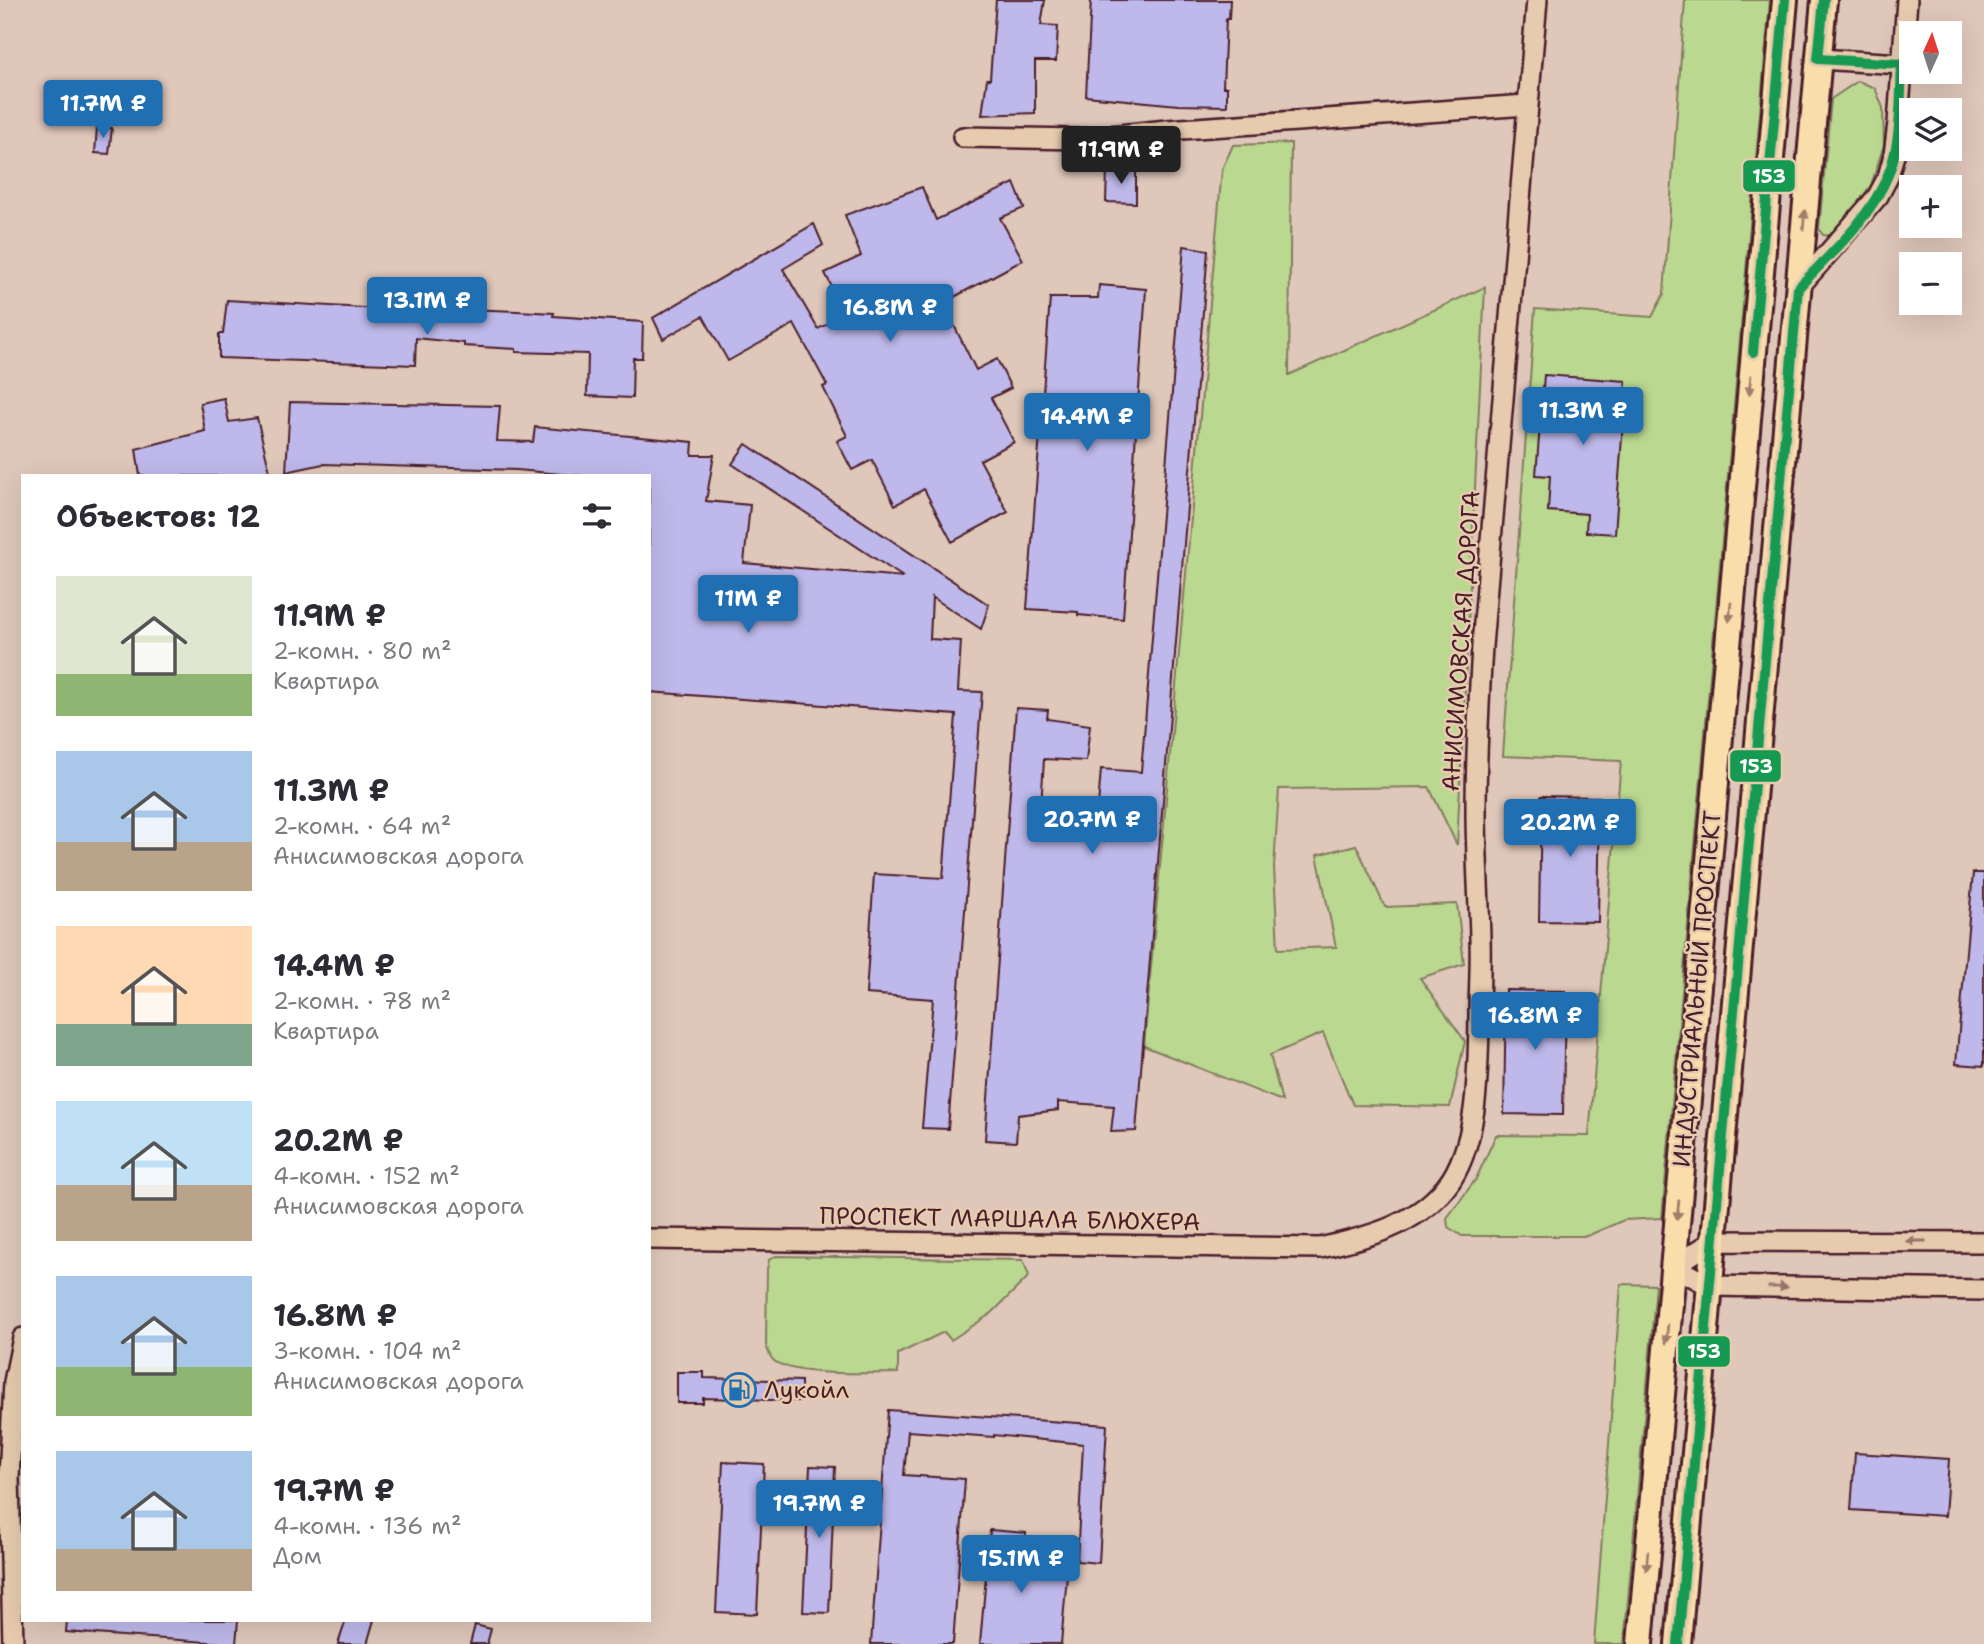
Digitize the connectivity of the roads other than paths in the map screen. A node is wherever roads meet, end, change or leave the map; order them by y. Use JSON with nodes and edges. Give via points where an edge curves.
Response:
{"nodes":[{"id":1,"x":1537,"y":0,"type":"edge"},
{"id":2,"x":1784,"y":0,"type":"edge"},
{"id":3,"x":1824,"y":0,"type":"edge"},
{"id":4,"x":1907,"y":0,"type":"edge"},
{"id":5,"x":1905,"y":21,"type":"edge"},
{"id":6,"x":1818,"y":59,"type":"junction"},
{"id":7,"x":1899,"y":64,"type":"edge"},
{"id":8,"x":1901,"y":84,"type":"edge"},
{"id":9,"x":1527,"y":105,"type":"junction"},
{"id":10,"x":962,"y":137,"type":"dead end"},
{"id":11,"x":1798,"y":288,"type":"junction"},
{"id":12,"x":1368,"y":1238,"type":"joint"},
{"id":13,"x":651,"y":1239,"type":"edge"},
{"id":14,"x":1714,"y":1241,"type":"junction"},
{"id":15,"x":1984,"y":1242,"type":"edge"},
{"id":16,"x":1673,"y":1266,"type":"junction"},
{"id":17,"x":1710,"y":1286,"type":"junction"},
{"id":18,"x":1984,"y":1290,"type":"edge"},
{"id":19,"x":21,"y":1348,"type":"edge"},
{"id":20,"x":13,"y":1644,"type":"edge"},
{"id":21,"x":1640,"y":1644,"type":"edge"},
{"id":22,"x":1678,"y":1644,"type":"edge"}],
"edges":[{"from":1,"to":9,"type":"street","name":"АНИСИМОВСКАЯ ДОРОГА"},
{"from":2,"to":16,"type":"main road","name":"ИНДУСТРИАЛЬНЫЙ ПРОСПЕКТ","one_way":true},
{"from":3,"to":6,"type":"main road","name":"ИНДУСТРИАЛЬНЫЙ ПРОСПЕКТ"},
{"from":4,"to":5,"type":"street"},
{"from":6,"to":7,"type":"street"},
{"from":11,"to":6,"type":"main road","name":"ИНДУСТРИАЛЬНЫЙ ПРОСПЕКТ","one_way":true},
{"from":8,"to":11,"type":"street","via":[[1888,177],[1878,195]]},
{"from":9,"to":10,"type":"street","via":[[1080,139]]},
{"from":9,"to":12,"type":"street","name":"АНИСИМОВСКАЯ ДОРОГА","via":[[1479,701],[1479,1055],[1472,1125],[1447,1186],[1428,1206]]},
{"from":11,"to":14,"type":"main road","name":"ИНДУСТРИАЛЬНЫЙ ПРОСПЕКТ"},
{"from":12,"to":13,"type":"street","name":"ПРОСПЕКТ МАРШАЛА БЛЮХЕРА","via":[[1320,1248]]},
{"from":15,"to":14,"type":"street","one_way":true},
{"from":14,"to":16,"type":"street"},
{"from":14,"to":17,"type":"main road","name":"ИНДУСТРИАЛЬНЫЙ ПРОСПЕКТ"},
{"from":16,"to":17,"type":"street"},
{"from":16,"to":21,"type":"main road","name":"ИНДУСТРИАЛЬНЫЙ ПРОСПЕКТ","one_way":true},
{"from":17,"to":18,"type":"street","one_way":true},
{"from":17,"to":22,"type":"main road","name":"ИНДУСТРИАЛЬНЫЙ ПРОСПЕКТ"},
{"from":19,"to":20,"type":"street","via":[[14,1382],[9,1477]]}]}
